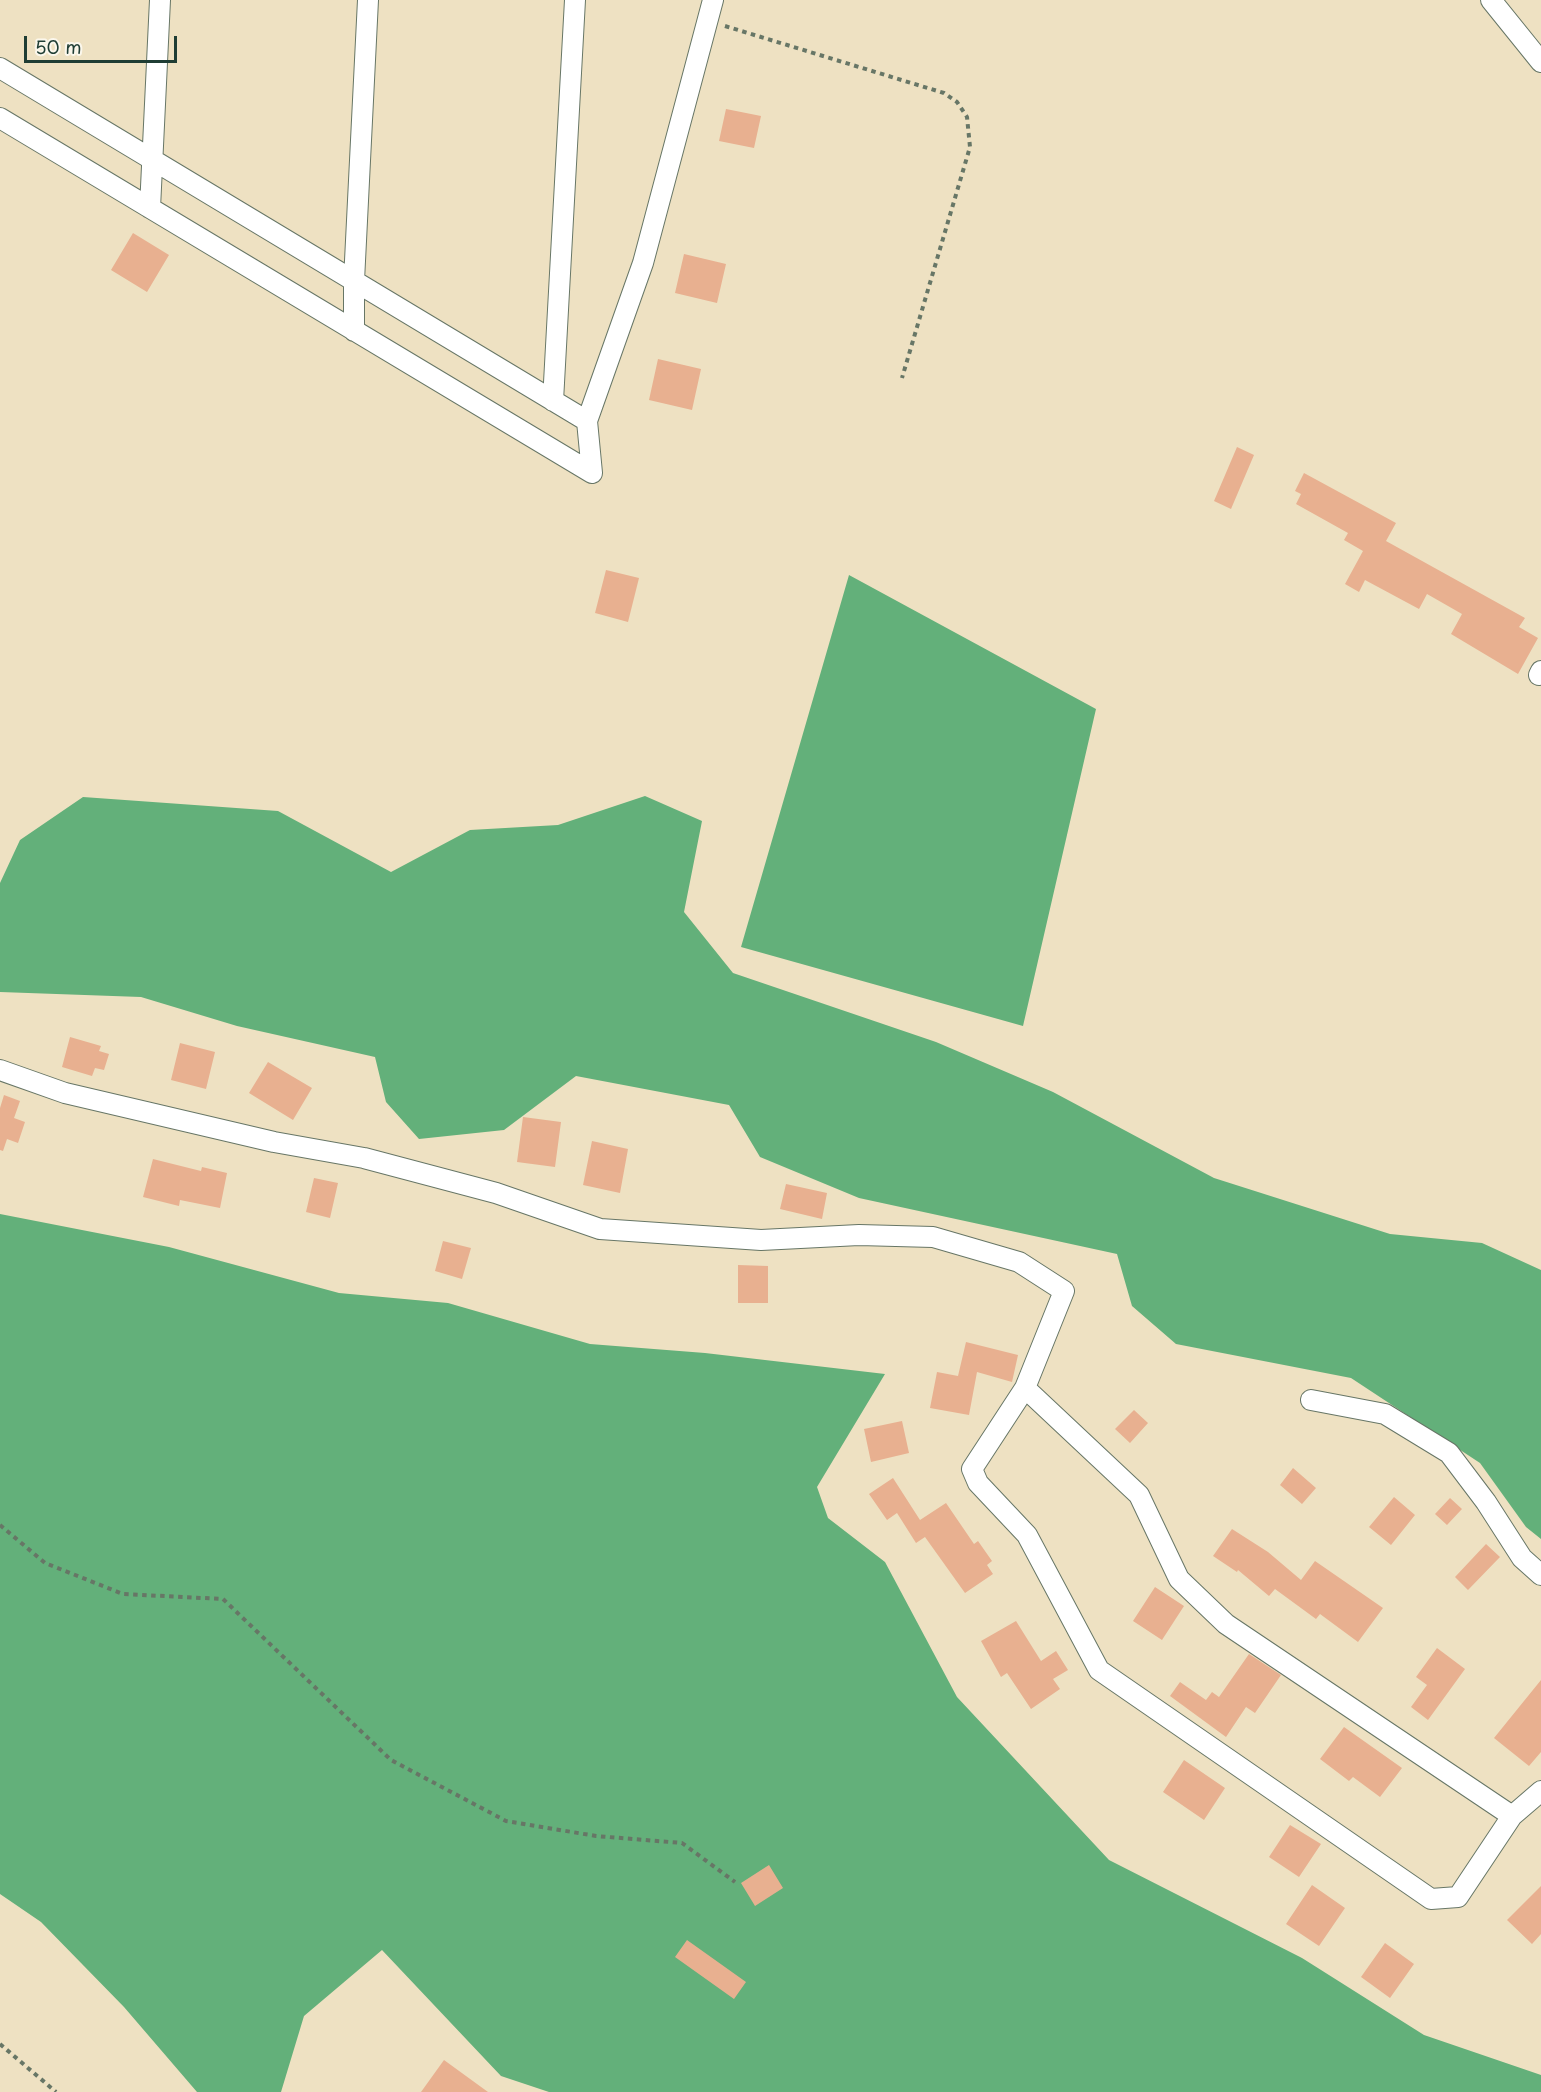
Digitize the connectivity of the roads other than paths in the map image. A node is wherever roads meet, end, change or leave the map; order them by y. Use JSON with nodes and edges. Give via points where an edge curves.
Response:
{"nodes":[{"id":1,"x":160,"y":0,"type":"edge"},
{"id":2,"x":368,"y":0,"type":"edge"},
{"id":3,"x":575,"y":0,"type":"edge"},
{"id":4,"x":713,"y":0,"type":"edge"},
{"id":5,"x":1491,"y":0,"type":"edge"},
{"id":6,"x":1541,"y":62,"type":"edge"},
{"id":7,"x":0,"y":68,"type":"edge"},
{"id":8,"x":0,"y":118,"type":"edge"},
{"id":9,"x":154,"y":160,"type":"junction"},
{"id":10,"x":150,"y":208,"type":"junction"},
{"id":11,"x":354,"y":281,"type":"junction"},
{"id":12,"x":354,"y":331,"type":"junction"},
{"id":13,"x":553,"y":401,"type":"junction"},
{"id":14,"x":587,"y":421,"type":"junction"},
{"id":15,"x":0,"y":1070,"type":"edge"},
{"id":16,"x":1025,"y":1388,"type":"junction"},
{"id":17,"x":1311,"y":1400,"type":"dead end"},
{"id":18,"x":1541,"y":1575,"type":"edge"},
{"id":19,"x":1541,"y":1791,"type":"edge"},
{"id":20,"x":1512,"y":1816,"type":"junction"}],
"edges":[{"from":1,"to":9,"type":"street"},
{"from":2,"to":11,"type":"street"},
{"from":3,"to":13,"type":"street"},
{"from":4,"to":14,"type":"street","via":[[643,263]]},
{"from":5,"to":6,"type":"street"},
{"from":7,"to":9,"type":"street"},
{"from":8,"to":10,"type":"street"},
{"from":9,"to":10,"type":"street"},
{"from":9,"to":11,"type":"street"},
{"from":10,"to":12,"type":"street"},
{"from":11,"to":12,"type":"street"},
{"from":11,"to":13,"type":"street"},
{"from":12,"to":14,"type":"street","via":[[592,473]]},
{"from":13,"to":14,"type":"street"},
{"from":15,"to":16,"type":"street","via":[[65,1093],[274,1142],[364,1158],[496,1192],[600,1229],[760,1240],[859,1235],[933,1237],[1018,1262],[1064,1291]]},
{"from":16,"to":20,"type":"street","via":[[1139,1494],[1179,1579],[1226,1624]]},
{"from":16,"to":20,"type":"street","via":[[972,1469],[978,1483],[1027,1535],[1099,1670],[1431,1899],[1458,1897]]},
{"from":17,"to":18,"type":"street","via":[[1385,1414],[1449,1453],[1522,1558]]},
{"from":19,"to":20,"type":"street"}]}
